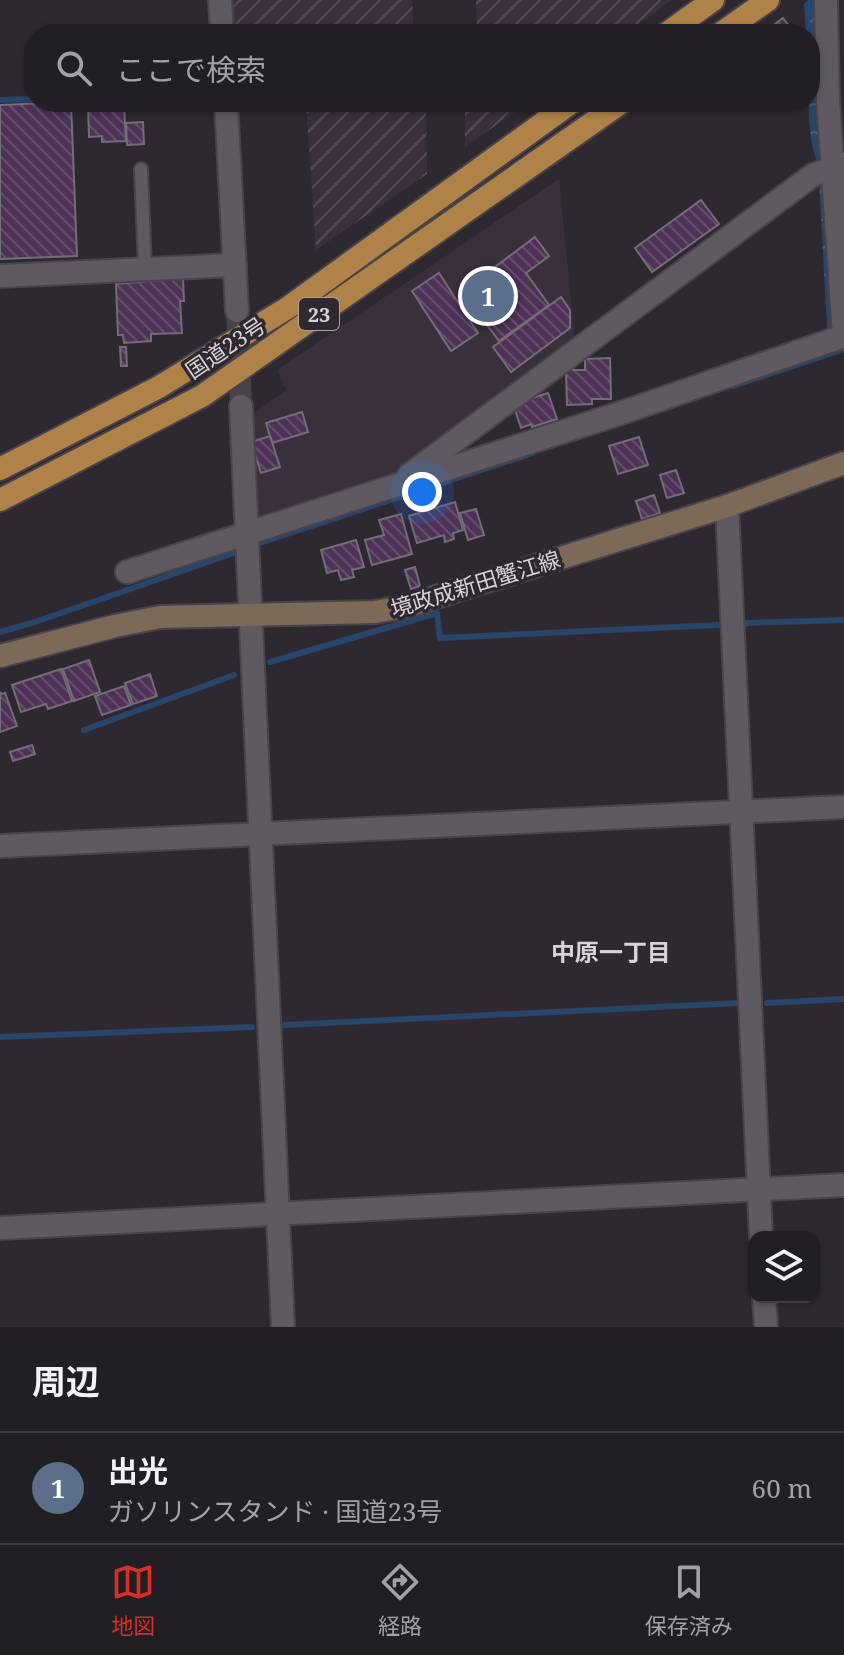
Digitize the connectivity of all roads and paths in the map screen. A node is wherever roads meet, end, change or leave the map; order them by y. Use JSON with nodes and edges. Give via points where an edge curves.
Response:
{"nodes":[{"id":1,"x":220,"y":0,"type":"edge"},
{"id":2,"x":713,"y":0,"type":"edge"},
{"id":3,"x":768,"y":0,"type":"edge"},
{"id":4,"x":826,"y":0,"type":"edge"},
{"id":5,"x":221,"y":24,"type":"edge"},
{"id":6,"x":680,"y":24,"type":"edge"},
{"id":7,"x":734,"y":24,"type":"edge"},
{"id":8,"x":227,"y":112,"type":"edge"},
{"id":9,"x":558,"y":112,"type":"edge"},
{"id":10,"x":608,"y":112,"type":"edge"},
{"id":11,"x":830,"y":168,"type":"edge"},
{"id":12,"x":141,"y":169,"type":"dead end"},
{"id":13,"x":235,"y":265,"type":"junction"},
{"id":14,"x":145,"y":269,"type":"junction"},
{"id":15,"x":0,"y":276,"type":"edge"},
{"id":16,"x":237,"y":311,"type":"tunnel mouth"},
{"id":17,"x":844,"y":336,"type":"edge"},
{"id":18,"x":241,"y":406,"type":"tunnel mouth"},
{"id":19,"x":844,"y":463,"type":"edge"},
{"id":20,"x":0,"y":469,"type":"edge"},
{"id":21,"x":395,"y":485,"type":"junction"},
{"id":22,"x":0,"y":500,"type":"edge"},
{"id":23,"x":727,"y":506,"type":"junction"},
{"id":24,"x":246,"y":534,"type":"junction"},
{"id":25,"x":127,"y":572,"type":"dead end"},
{"id":26,"x":249,"y":616,"type":"junction"},
{"id":27,"x":0,"y":656,"type":"edge"},
{"id":28,"x":844,"y":807,"type":"edge"},
{"id":29,"x":741,"y":811,"type":"junction"},
{"id":30,"x":261,"y":835,"type":"junction"},
{"id":31,"x":0,"y":846,"type":"edge"},
{"id":32,"x":844,"y":1185,"type":"edge"},
{"id":33,"x":759,"y":1189,"type":"junction"},
{"id":34,"x":279,"y":1215,"type":"junction"},
{"id":35,"x":0,"y":1228,"type":"edge"},
{"id":36,"x":761,"y":1231,"type":"edge"},
{"id":37,"x":764,"y":1303,"type":"edge"},
{"id":38,"x":283,"y":1327,"type":"edge"},
{"id":39,"x":766,"y":1327,"type":"edge"}],
"edges":[{"from":1,"to":5,"type":"street"},
{"from":2,"to":6,"type":"highway"},
{"from":3,"to":7,"type":"highway"},
{"from":4,"to":11,"type":"street"},
{"from":8,"to":13,"type":"street"},
{"from":9,"to":20,"type":"highway","name":"国道23号","number":"23","via":[[289,307],[159,387]]},
{"from":10,"to":22,"type":"highway","name":"国道23号","number":"23","via":[[202,396]]},
{"from":11,"to":17,"type":"street"},
{"from":11,"to":21,"type":"street"},
{"from":12,"to":14,"type":"lane"},
{"from":13,"to":14,"type":"street"},
{"from":13,"to":16,"type":"street"},
{"from":14,"to":15,"type":"street"},
{"from":17,"to":21,"type":"street"},
{"from":18,"to":24,"type":"street"},
{"from":19,"to":23,"type":"main road","name":"境政成新田蟹江線"},
{"from":21,"to":24,"type":"street"},
{"from":23,"to":26,"type":"main road","name":"境政成新田蟹江線","via":[[407,606]]},
{"from":23,"to":29,"type":"street"},
{"from":24,"to":25,"type":"street"},
{"from":24,"to":26,"type":"street"},
{"from":26,"to":27,"type":"main road","name":"境政成新田蟹江線","via":[[160,617]]},
{"from":26,"to":30,"type":"street"},
{"from":28,"to":29,"type":"street"},
{"from":29,"to":30,"type":"street"},
{"from":29,"to":33,"type":"street"},
{"from":30,"to":31,"type":"street"},
{"from":30,"to":34,"type":"street"},
{"from":32,"to":33,"type":"street"},
{"from":33,"to":34,"type":"street"},
{"from":33,"to":36,"type":"street"},
{"from":34,"to":35,"type":"street"},
{"from":34,"to":38,"type":"street"},
{"from":37,"to":39,"type":"street"}]}
